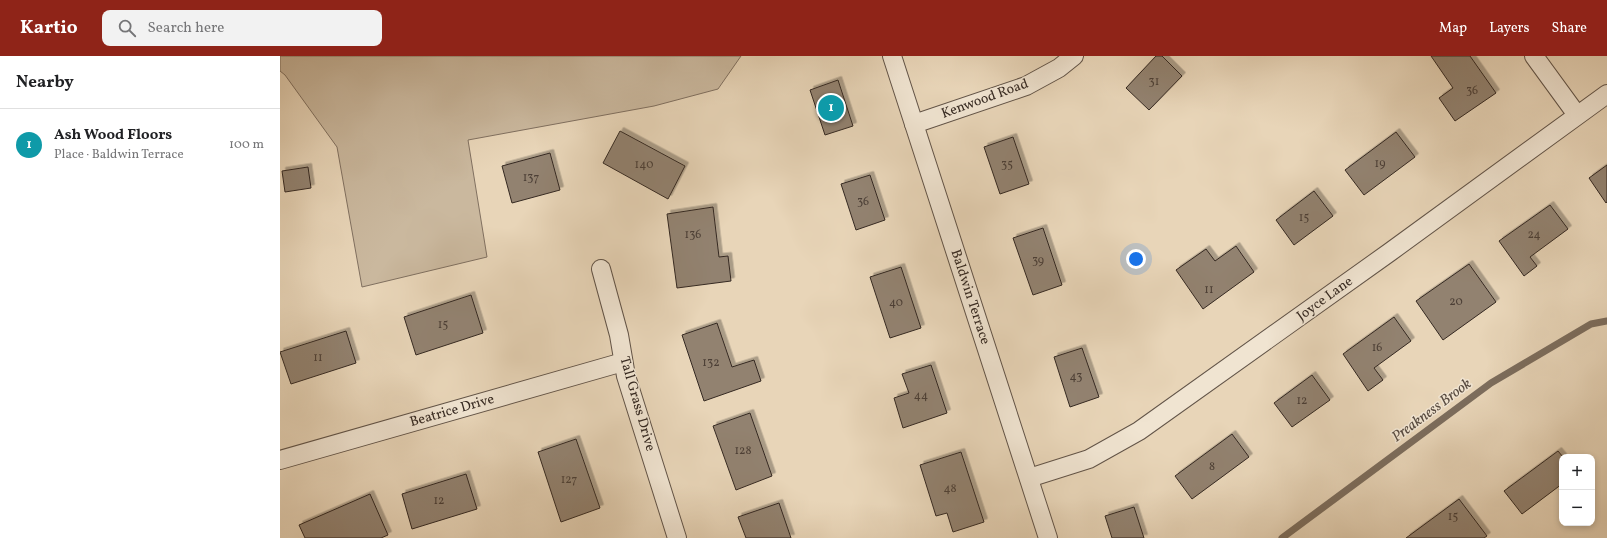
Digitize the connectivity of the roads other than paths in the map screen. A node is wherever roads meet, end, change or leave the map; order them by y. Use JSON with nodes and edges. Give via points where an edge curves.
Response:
{"nodes":[{"id":1,"x":892,"y":56,"type":"edge"},
{"id":2,"x":1074,"y":56,"type":"edge"},
{"id":3,"x":1534,"y":56,"type":"edge"},
{"id":4,"x":1607,"y":94,"type":"edge"},
{"id":5,"x":1577,"y":115,"type":"junction"},
{"id":6,"x":914,"y":124,"type":"junction"},
{"id":7,"x":601,"y":269,"type":"dead end"},
{"id":8,"x":624,"y":362,"type":"junction"},
{"id":9,"x":280,"y":460,"type":"edge"},
{"id":10,"x":1028,"y":478,"type":"junction"},
{"id":11,"x":677,"y":538,"type":"edge"},
{"id":12,"x":1048,"y":538,"type":"edge"}],
"edges":[{"from":1,"to":6,"type":"street","name":"Baldwin Terrace"},
{"from":2,"to":6,"type":"street","name":"Kenwood Road","via":[[1026,86]]},
{"from":3,"to":5,"type":"street"},
{"from":4,"to":5,"type":"street","name":"Joyce Lane"},
{"from":5,"to":10,"type":"street","name":"Joyce Lane","via":[[1139,431],[1089,459]]},
{"from":6,"to":10,"type":"street","name":"Baldwin Terrace"},
{"from":7,"to":8,"type":"street","name":"Tall Grass Drive"},
{"from":8,"to":9,"type":"street","name":"Beatrice Drive"},
{"from":8,"to":11,"type":"street","name":"Tall Grass Drive","via":[[626,376]]},
{"from":10,"to":12,"type":"street","name":"Baldwin Terrace"}]}
